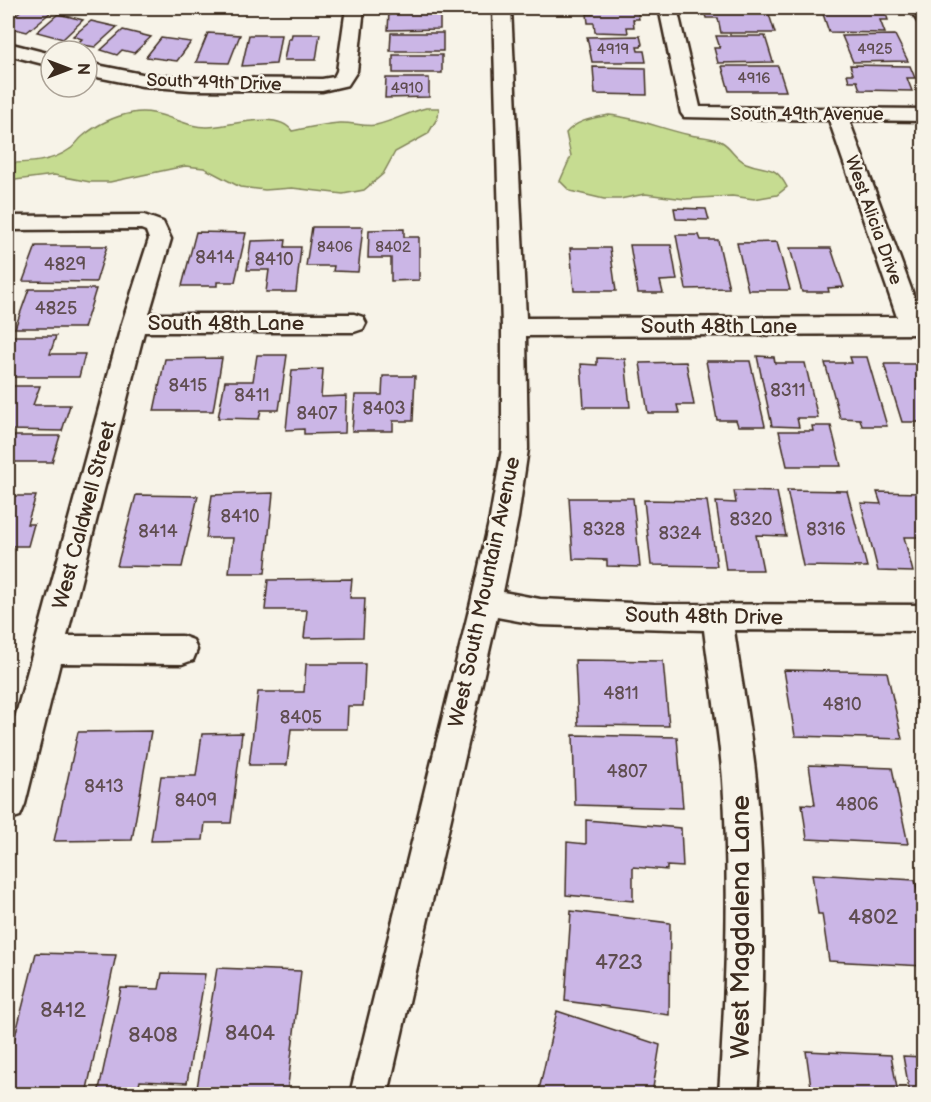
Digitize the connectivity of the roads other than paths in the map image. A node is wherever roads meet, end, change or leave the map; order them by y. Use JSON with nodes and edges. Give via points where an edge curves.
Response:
{"nodes":[{"id":1,"x":355,"y":8,"type":"edge"},
{"id":2,"x":502,"y":8,"type":"edge"},
{"id":3,"x":668,"y":8,"type":"edge"},
{"id":4,"x":918,"y":8,"type":"edge"},
{"id":5,"x":924,"y":18,"type":"edge"},
{"id":6,"x":8,"y":49,"type":"edge"},
{"id":7,"x":39,"y":57,"type":"edge"},
{"id":8,"x":99,"y":71,"type":"edge"},
{"id":9,"x":837,"y":115,"type":"junction"},
{"id":10,"x":924,"y":115,"type":"edge"},
{"id":11,"x":8,"y":223,"type":"edge"},
{"id":12,"x":134,"y":323,"type":"junction"},
{"id":13,"x":354,"y":323,"type":"dead end"},
{"id":14,"x":918,"y":325,"type":"edge"},
{"id":15,"x":514,"y":327,"type":"junction"},
{"id":16,"x":486,"y":602,"type":"junction"},
{"id":17,"x":717,"y":617,"type":"junction"},
{"id":18,"x":924,"y":618,"type":"edge"},
{"id":19,"x":49,"y":649,"type":"junction"},
{"id":20,"x":182,"y":650,"type":"dead end"},
{"id":21,"x":8,"y":804,"type":"edge"},
{"id":22,"x":369,"y":1095,"type":"edge"},
{"id":23,"x":738,"y":1095,"type":"edge"}],
"edges":[{"from":1,"to":8,"type":"street","name":"South 49th Drive","via":[[347,71],[341,81],[322,85],[191,84]]},
{"from":2,"to":15,"type":"street","name":"West South Mountain Avenue"},
{"from":3,"to":9,"type":"street","name":"South 49th Avenue","via":[[691,113]]},
{"from":4,"to":5,"type":"street"},
{"from":6,"to":7,"type":"street"},
{"from":9,"to":10,"type":"street","name":"South 49th Avenue"},
{"from":9,"to":14,"type":"street","name":"West Alicia Drive"},
{"from":11,"to":12,"type":"street","name":"West Caldwell Street","via":[[144,222],[155,227],[160,239]]},
{"from":12,"to":13,"type":"street","name":"South 48th Lane"},
{"from":12,"to":19,"type":"street","name":"West Caldwell Street"},
{"from":14,"to":15,"type":"street","name":"South 48th Lane"},
{"from":15,"to":16,"type":"street","name":"West South Mountain Avenue","via":[[515,449]]},
{"from":16,"to":17,"type":"street","name":"South 48th Drive","via":[[565,614]]},
{"from":16,"to":22,"type":"street","name":"West South Mountain Avenue"},
{"from":17,"to":18,"type":"street","name":"South 48th Drive"},
{"from":17,"to":23,"type":"street","name":"West Magdalena Lane","via":[[739,777],[743,839],[744,993]]},
{"from":19,"to":20,"type":"street"},
{"from":19,"to":21,"type":"street","name":"West Caldwell Street"}]}
